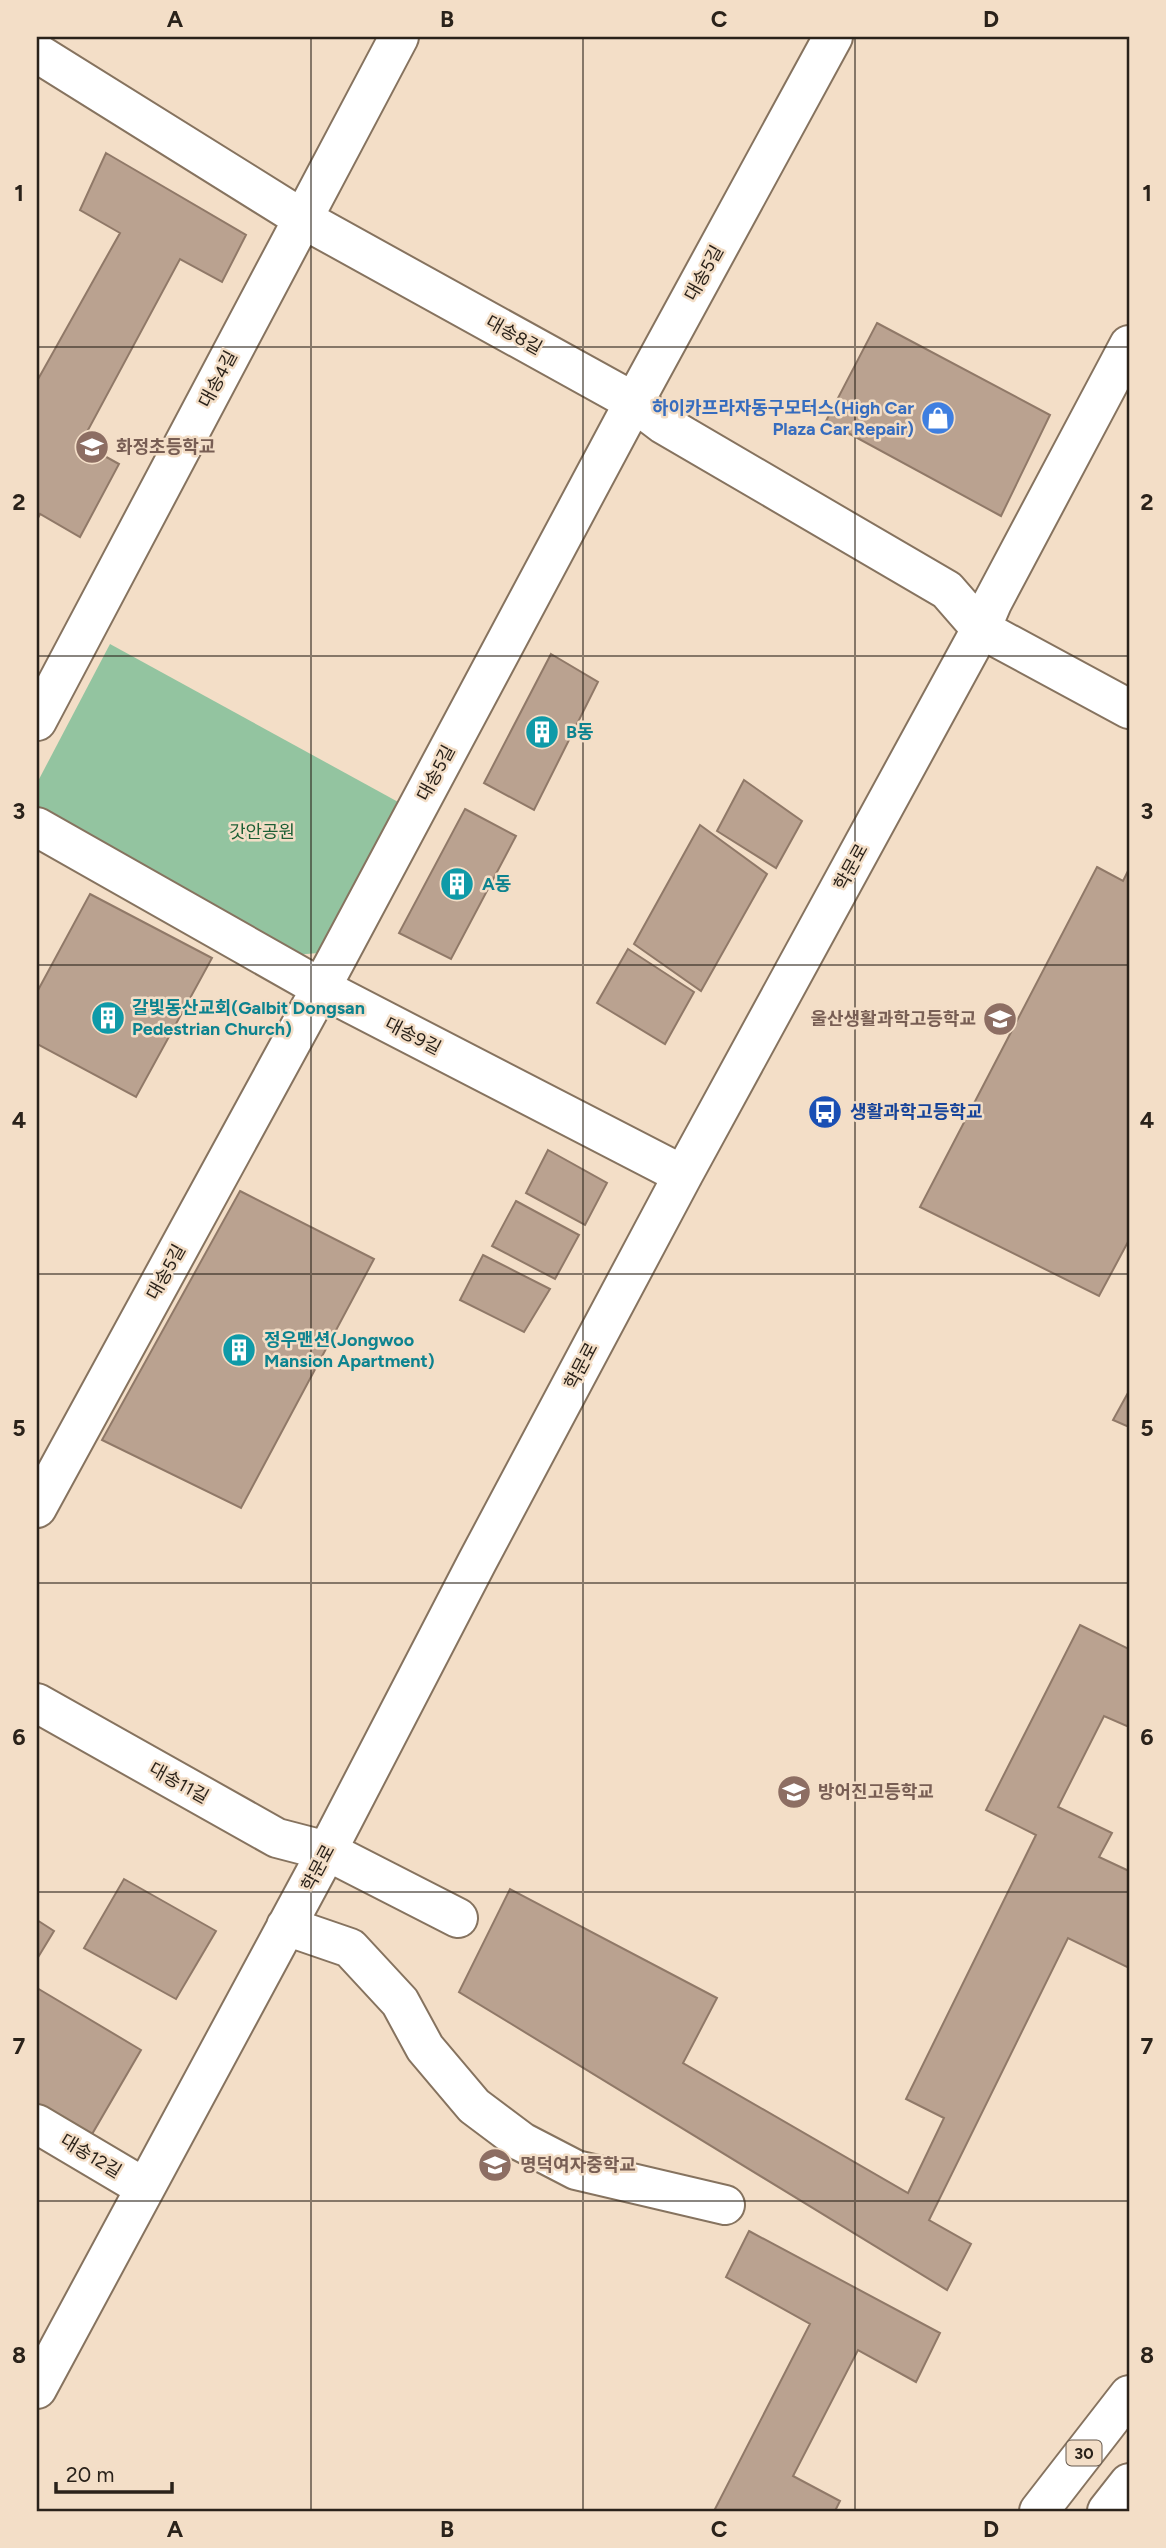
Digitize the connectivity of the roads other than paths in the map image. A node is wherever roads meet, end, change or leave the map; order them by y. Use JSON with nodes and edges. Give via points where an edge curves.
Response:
{"nodes":[{"id":1,"x":399,"y":37,"type":"edge"},
{"id":2,"x":832,"y":37,"type":"edge"},
{"id":3,"x":37,"y":53,"type":"edge"},
{"id":4,"x":303,"y":219,"type":"junction"},
{"id":5,"x":1129,"y":345,"type":"edge"},
{"id":6,"x":634,"y":401,"type":"junction"},
{"id":7,"x":981,"y":629,"type":"junction"},
{"id":8,"x":1129,"y":709,"type":"edge"},
{"id":9,"x":37,"y":721,"type":"edge"},
{"id":10,"x":37,"y":827,"type":"edge"},
{"id":11,"x":321,"y":988,"type":"junction"},
{"id":12,"x":683,"y":1175,"type":"junction"},
{"id":13,"x":37,"y":1508,"type":"edge"},
{"id":14,"x":37,"y":1703,"type":"edge"},
{"id":15,"x":327,"y":1851,"type":"junction"},
{"id":16,"x":458,"y":1918,"type":"dead end"},
{"id":17,"x":286,"y":1926,"type":"junction"},
{"id":18,"x":37,"y":2124,"type":"edge"},
{"id":19,"x":145,"y":2188,"type":"junction"},
{"id":20,"x":725,"y":2205,"type":"dead end"},
{"id":21,"x":37,"y":2389,"type":"edge"},
{"id":22,"x":1129,"y":2395,"type":"edge"},
{"id":23,"x":1129,"y":2483,"type":"edge"},
{"id":24,"x":1039,"y":2511,"type":"edge"},
{"id":25,"x":1107,"y":2511,"type":"edge"}],
"edges":[{"from":1,"to":4,"type":"main road","name":"대송4길"},
{"from":2,"to":6,"type":"main road","name":"대송5길"},
{"from":3,"to":4,"type":"main road","name":"대송8길"},
{"from":4,"to":6,"type":"main road","name":"대송8길"},
{"from":4,"to":9,"type":"main road","name":"대송4길"},
{"from":5,"to":7,"type":"main road","name":"학문로"},
{"from":6,"to":7,"type":"main road","name":"대송8길","via":[[663,424],[947,590]]},
{"from":6,"to":11,"type":"main road","name":"대송5길"},
{"from":7,"to":8,"type":"main road"},
{"from":7,"to":12,"type":"main road","name":"학문로"},
{"from":10,"to":11,"type":"main road","name":"대송9길"},
{"from":11,"to":12,"type":"main road","name":"대송9길"},
{"from":11,"to":13,"type":"main road","name":"대송5길"},
{"from":12,"to":15,"type":"main road","name":"학문로"},
{"from":14,"to":15,"type":"main road","name":"대송11길","via":[[277,1838]]},
{"from":15,"to":16,"type":"main road","name":"대송11길"},
{"from":15,"to":17,"type":"main road","name":"학문로"},
{"from":17,"to":19,"type":"main road","name":"학문로"},
{"from":17,"to":20,"type":"main road","via":[[350,1948],[400,2002],[425,2048],[474,2106],[522,2141],[576,2170]]},
{"from":18,"to":19,"type":"main road","name":"대송12길"},
{"from":19,"to":21,"type":"main road","name":"학문로"},
{"from":22,"to":24,"type":"main road","number":"30"},
{"from":23,"to":25,"type":"main road"}]}
